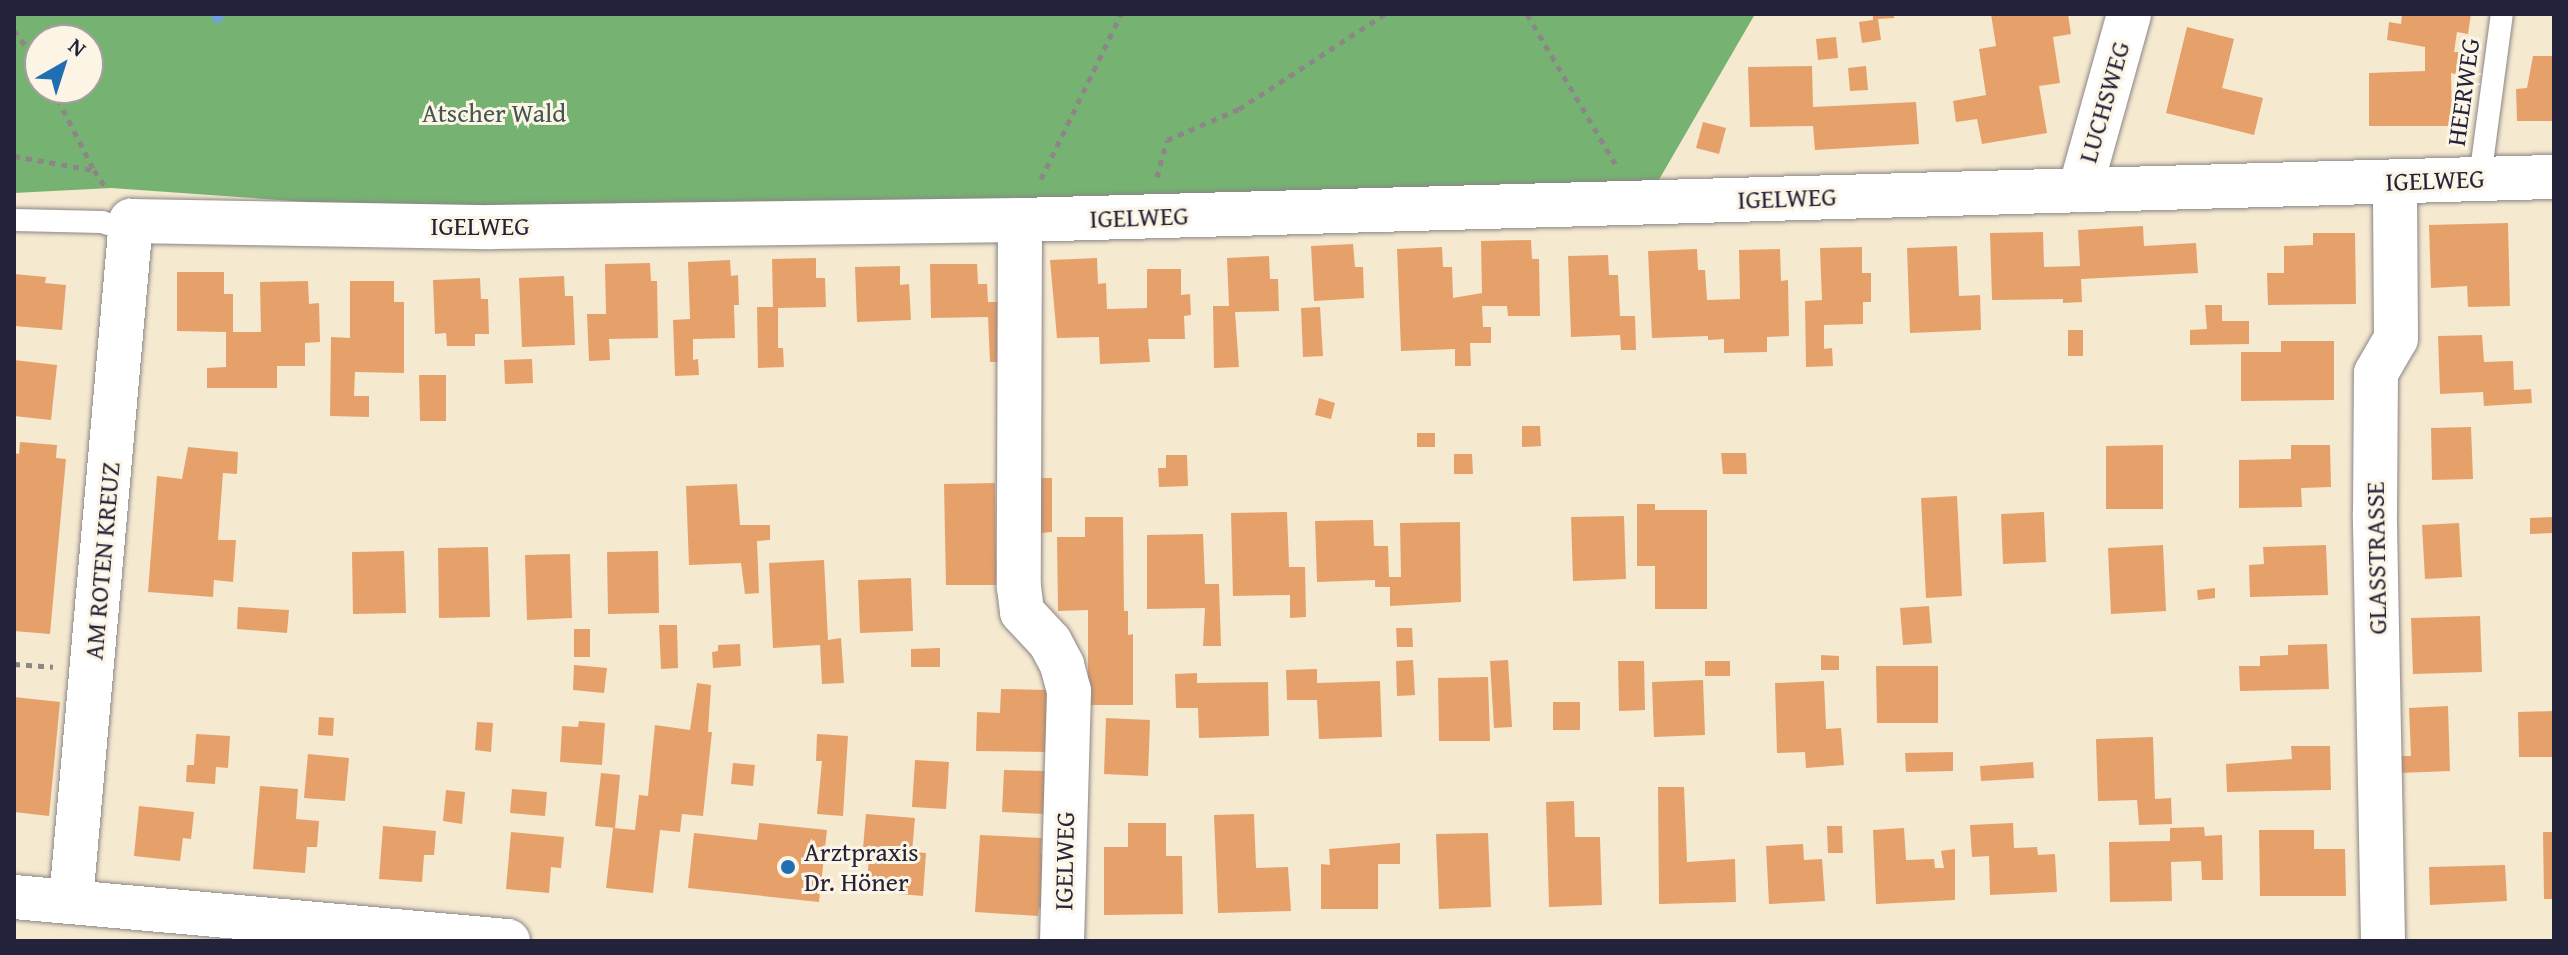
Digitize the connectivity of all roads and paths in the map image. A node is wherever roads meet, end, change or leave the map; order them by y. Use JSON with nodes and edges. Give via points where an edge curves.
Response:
{"nodes":[{"id":1,"x":1121,"y":14,"type":"edge"},
{"id":2,"x":1385,"y":14,"type":"edge"},
{"id":3,"x":1527,"y":14,"type":"edge"},
{"id":4,"x":2129,"y":14,"type":"edge"},
{"id":5,"x":2502,"y":14,"type":"edge"},
{"id":6,"x":60,"y":104,"type":"edge"},
{"id":7,"x":14,"y":156,"type":"edge"},
{"id":8,"x":2554,"y":177,"type":"edge"},
{"id":9,"x":2480,"y":178,"type":"junction"},
{"id":10,"x":2395,"y":181,"type":"junction"},
{"id":11,"x":2080,"y":190,"type":"junction"},
{"id":12,"x":1639,"y":203,"type":"junction"},
{"id":13,"x":1147,"y":216,"type":"junction"},
{"id":14,"x":14,"y":220,"type":"edge"},
{"id":15,"x":1020,"y":220,"type":"junction"},
{"id":16,"x":130,"y":226,"type":"junction"},
{"id":17,"x":14,"y":897,"type":"edge"},
{"id":18,"x":71,"y":901,"type":"junction"},
{"id":19,"x":491,"y":940,"type":"edge"},
{"id":20,"x":1062,"y":941,"type":"edge"},
{"id":21,"x":2383,"y":941,"type":"edge"}],
"edges":[{"from":1,"to":15,"type":"path"},
{"from":2,"to":13,"type":"path","via":[[1239,109],[1167,140]]},
{"from":3,"to":12,"type":"path"},
{"from":4,"to":11,"type":"street","name":"LUCHSWEG"},
{"from":5,"to":9,"type":"lane","name":"HEERWEG"},
{"from":6,"to":7,"type":"path","via":[[94,170]]},
{"from":8,"to":9,"type":"street","name":"IGELWEG"},
{"from":9,"to":10,"type":"street","name":"IGELWEG"},
{"from":10,"to":11,"type":"street","name":"IGELWEG"},
{"from":10,"to":21,"type":"street","name":"GLASSTRASSE","via":[[2396,339],[2376,373]]},
{"from":11,"to":12,"type":"street","name":"IGELWEG"},
{"from":12,"to":13,"type":"street","name":"IGELWEG"},
{"from":13,"to":15,"type":"street","name":"IGELWEG"},
{"from":14,"to":16,"type":"lane"},
{"from":15,"to":16,"type":"street","name":"IGELWEG"},
{"from":15,"to":20,"type":"street","name":"IGELWEG","via":[[1019,587],[1022,612],[1050,642],[1069,691]]},
{"from":16,"to":18,"type":"street","name":"AM ROTEN KREUZ"},
{"from":17,"to":18,"type":"street"},
{"from":18,"to":19,"type":"street"}]}
